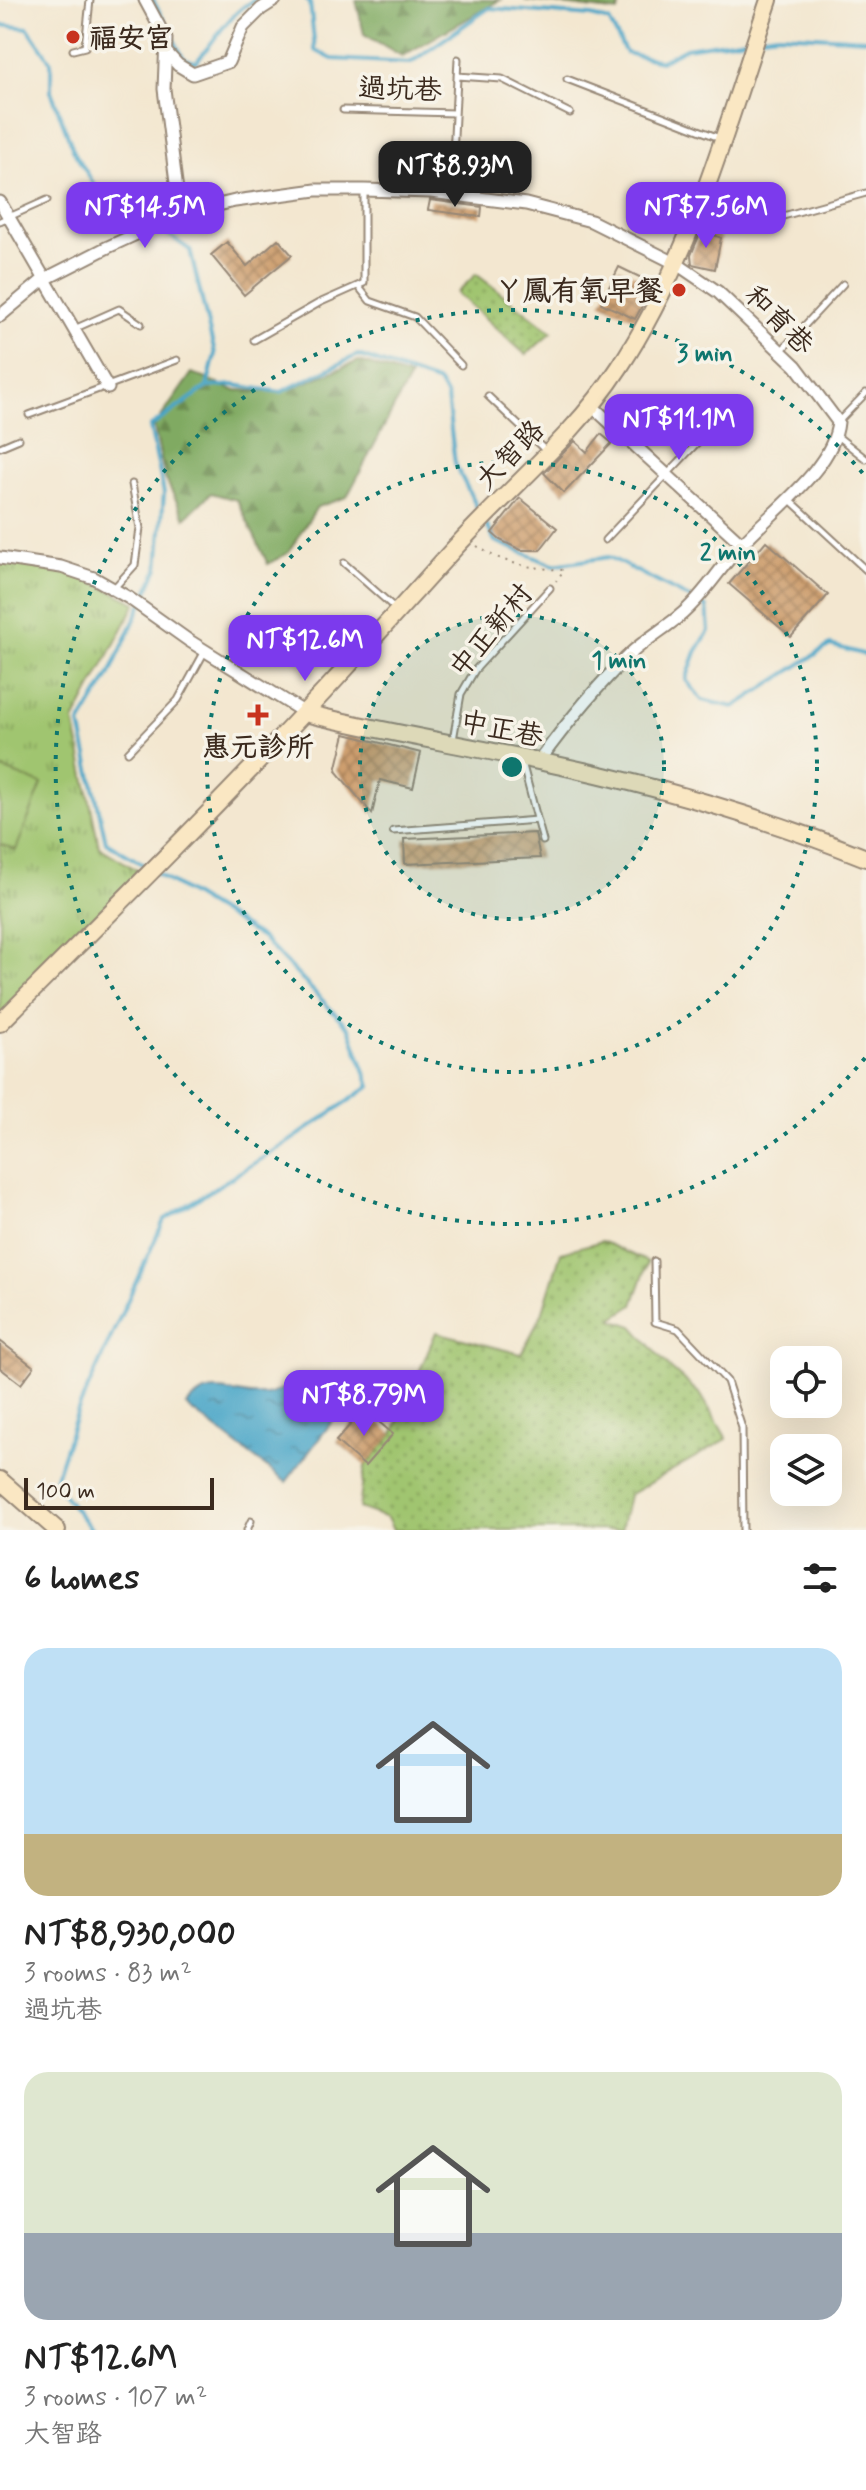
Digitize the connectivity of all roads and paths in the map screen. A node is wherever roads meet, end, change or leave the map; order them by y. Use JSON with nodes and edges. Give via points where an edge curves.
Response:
{"nodes":[{"id":1,"x":90,"y":0,"type":"edge"},
{"id":2,"x":145,"y":0,"type":"edge"},
{"id":3,"x":275,"y":0,"type":"edge"},
{"id":4,"x":769,"y":0,"type":"edge"},
{"id":5,"x":73,"y":50,"type":"dead end"},
{"id":6,"x":165,"y":51,"type":"junction"},
{"id":7,"x":458,"y":59,"type":"dead end"},
{"id":8,"x":457,"y":76,"type":"junction"},
{"id":9,"x":567,"y":79,"type":"dead end"},
{"id":10,"x":343,"y":110,"type":"dead end"},
{"id":11,"x":455,"y":113,"type":"junction"},
{"id":12,"x":570,"y":113,"type":"dead end"},
{"id":13,"x":723,"y":140,"type":"junction"},
{"id":14,"x":364,"y":190,"type":"junction"},
{"id":15,"x":866,"y":193,"type":"edge"},
{"id":16,"x":451,"y":194,"type":"junction"},
{"id":17,"x":701,"y":198,"type":"junction"},
{"id":18,"x":47,"y":200,"type":"dead end"},
{"id":19,"x":0,"y":202,"type":"edge"},
{"id":20,"x":180,"y":214,"type":"junction"},
{"id":21,"x":4,"y":218,"type":"edge"},
{"id":22,"x":677,"y":264,"type":"junction"},
{"id":23,"x":43,"y":280,"type":"junction"},
{"id":24,"x":843,"y":284,"type":"dead end"},
{"id":25,"x":358,"y":286,"type":"junction"},
{"id":26,"x":0,"y":316,"type":"edge"},
{"id":27,"x":141,"y":324,"type":"dead end"},
{"id":28,"x":73,"y":330,"type":"junction"},
{"id":29,"x":254,"y":340,"type":"dead end"},
{"id":30,"x":780,"y":351,"type":"junction"},
{"id":31,"x":177,"y":360,"type":"dead end"},
{"id":32,"x":461,"y":365,"type":"dead end"},
{"id":33,"x":108,"y":388,"type":"junction"},
{"id":34,"x":866,"y":393,"type":"edge"},
{"id":35,"x":488,"y":396,"type":"dead end"},
{"id":36,"x":592,"y":406,"type":"junction"},
{"id":37,"x":729,"y":409,"type":"dead end"},
{"id":38,"x":29,"y":415,"type":"dead end"},
{"id":39,"x":838,"y":422,"type":"junction"},
{"id":40,"x":837,"y":436,"type":"junction"},
{"id":41,"x":19,"y":439,"type":"dead end"},
{"id":42,"x":0,"y":447,"type":"edge"},
{"id":43,"x":547,"y":453,"type":"junction"},
{"id":44,"x":866,"y":459,"type":"edge"},
{"id":45,"x":667,"y":475,"type":"junction"},
{"id":46,"x":132,"y":484,"type":"dead end"},
{"id":47,"x":789,"y":498,"type":"junction"},
{"id":48,"x":470,"y":532,"type":"junction"},
{"id":49,"x":605,"y":540,"type":"dead end"},
{"id":50,"x":742,"y":544,"type":"junction"},
{"id":51,"x":0,"y":558,"type":"edge"},
{"id":52,"x":344,"y":563,"type":"dead end"},
{"id":53,"x":866,"y":570,"type":"edge"},
{"id":54,"x":550,"y":588,"type":"joint"},
{"id":55,"x":113,"y":589,"type":"junction"},
{"id":56,"x":398,"y":611,"type":"junction"},
{"id":57,"x":205,"y":650,"type":"junction"},
{"id":58,"x":305,"y":713,"type":"junction"},
{"id":59,"x":452,"y":745,"type":"junction"},
{"id":60,"x":128,"y":752,"type":"dead end"},
{"id":61,"x":521,"y":758,"type":"junction"},
{"id":62,"x":539,"y":761,"type":"junction"},
{"id":63,"x":537,"y":820,"type":"junction"},
{"id":64,"x":393,"y":831,"type":"dead end"},
{"id":65,"x":543,"y":841,"type":"dead end"},
{"id":66,"x":866,"y":858,"type":"edge"},
{"id":67,"x":0,"y":1023,"type":"edge"},
{"id":68,"x":654,"y":1261,"type":"dead end"},
{"id":69,"x":0,"y":1480,"type":"edge"},
{"id":70,"x":251,"y":1521,"type":"dead end"},
{"id":71,"x":57,"y":1530,"type":"edge"},
{"id":72,"x":247,"y":1530,"type":"edge"},
{"id":73,"x":743,"y":1530,"type":"edge"}],
"edges":[{"from":1,"to":5,"type":"lane","via":[[85,47]]},
{"from":2,"to":6,"type":"street","via":[[166,39]]},
{"from":3,"to":6,"type":"street","via":[[243,27],[228,62],[193,74]]},
{"from":4,"to":13,"type":"street","name":"大智路"},
{"from":6,"to":20,"type":"street","via":[[164,89]]},
{"from":7,"to":8,"type":"lane","name":"過坑巷"},
{"from":8,"to":11,"type":"lane","name":"過坑巷"},
{"from":8,"to":12,"type":"lane","name":"過坑巷","via":[[502,79]]},
{"from":9,"to":13,"type":"lane"},
{"from":10,"to":11,"type":"lane","name":"過坑巷"},
{"from":11,"to":16,"type":"lane","name":"過坑巷"},
{"from":13,"to":17,"type":"street","name":"大智路"},
{"from":14,"to":16,"type":"street"},
{"from":14,"to":20,"type":"street","via":[[316,190]]},
{"from":14,"to":25,"type":"lane","via":[[364,283]]},
{"from":15,"to":17,"type":"lane","via":[[747,226]]},
{"from":16,"to":22,"type":"street","via":[[526,204],[591,221]]},
{"from":17,"to":22,"type":"street","name":"大智路"},
{"from":18,"to":21,"type":"lane"},
{"from":19,"to":21,"type":"street"},
{"from":20,"to":23,"type":"street"},
{"from":21,"to":23,"type":"street"},
{"from":22,"to":30,"type":"street","name":"和育巷","via":[[718,292]]},
{"from":22,"to":36,"type":"street","name":"大智路","via":[[621,366]]},
{"from":23,"to":26,"type":"street"},
{"from":23,"to":28,"type":"street"},
{"from":24,"to":30,"type":"lane"},
{"from":25,"to":29,"type":"lane"},
{"from":25,"to":32,"type":"lane","via":[[370,301],[415,317]]},
{"from":27,"to":28,"type":"lane","via":[[119,309]]},
{"from":28,"to":33,"type":"street"},
{"from":30,"to":39,"type":"street","name":"和育巷"},
{"from":31,"to":33,"type":"lane"},
{"from":33,"to":38,"type":"lane"},
{"from":34,"to":39,"type":"lane"},
{"from":35,"to":43,"type":"lane"},
{"from":36,"to":43,"type":"street","name":"大智路"},
{"from":36,"to":45,"type":"street"},
{"from":37,"to":45,"type":"lane"},
{"from":39,"to":40,"type":"street"},
{"from":40,"to":44,"type":"lane"},
{"from":40,"to":47,"type":"street"},
{"from":41,"to":42,"type":"lane"},
{"from":43,"to":48,"type":"street","name":"大智路"},
{"from":45,"to":49,"type":"lane"},
{"from":45,"to":50,"type":"street"},
{"from":46,"to":55,"type":"lane","via":[[140,528],[135,565]]},
{"from":47,"to":50,"type":"street"},
{"from":47,"to":53,"type":"lane"},
{"from":48,"to":54,"type":"path","via":[[494,558],[564,570]]},
{"from":48,"to":56,"type":"street"},
{"from":50,"to":62,"type":"street","via":[[683,614],[631,654]]},
{"from":51,"to":55,"type":"street","via":[[61,567]]},
{"from":52,"to":56,"type":"lane"},
{"from":54,"to":59,"type":"lane","name":"中正新村","via":[[475,670],[461,694]]},
{"from":55,"to":57,"type":"street","name":"中正巷"},
{"from":56,"to":58,"type":"street"},
{"from":57,"to":58,"type":"street","name":"中正巷"},
{"from":57,"to":60,"type":"lane","via":[[178,700]]},
{"from":58,"to":59,"type":"street","name":"中正巷"},
{"from":58,"to":67,"type":"street"},
{"from":59,"to":61,"type":"street","name":"中正巷"},
{"from":61,"to":62,"type":"street","name":"中正巷"},
{"from":61,"to":63,"type":"lane"},
{"from":62,"to":66,"type":"street","name":"中正巷","via":[[694,800]]},
{"from":63,"to":64,"type":"lane"},
{"from":63,"to":65,"type":"lane"},
{"from":68,"to":73,"type":"lane","via":[[655,1322],[678,1329],[727,1381],[739,1416]]},
{"from":69,"to":71,"type":"street"},
{"from":70,"to":72,"type":"lane"}]}
